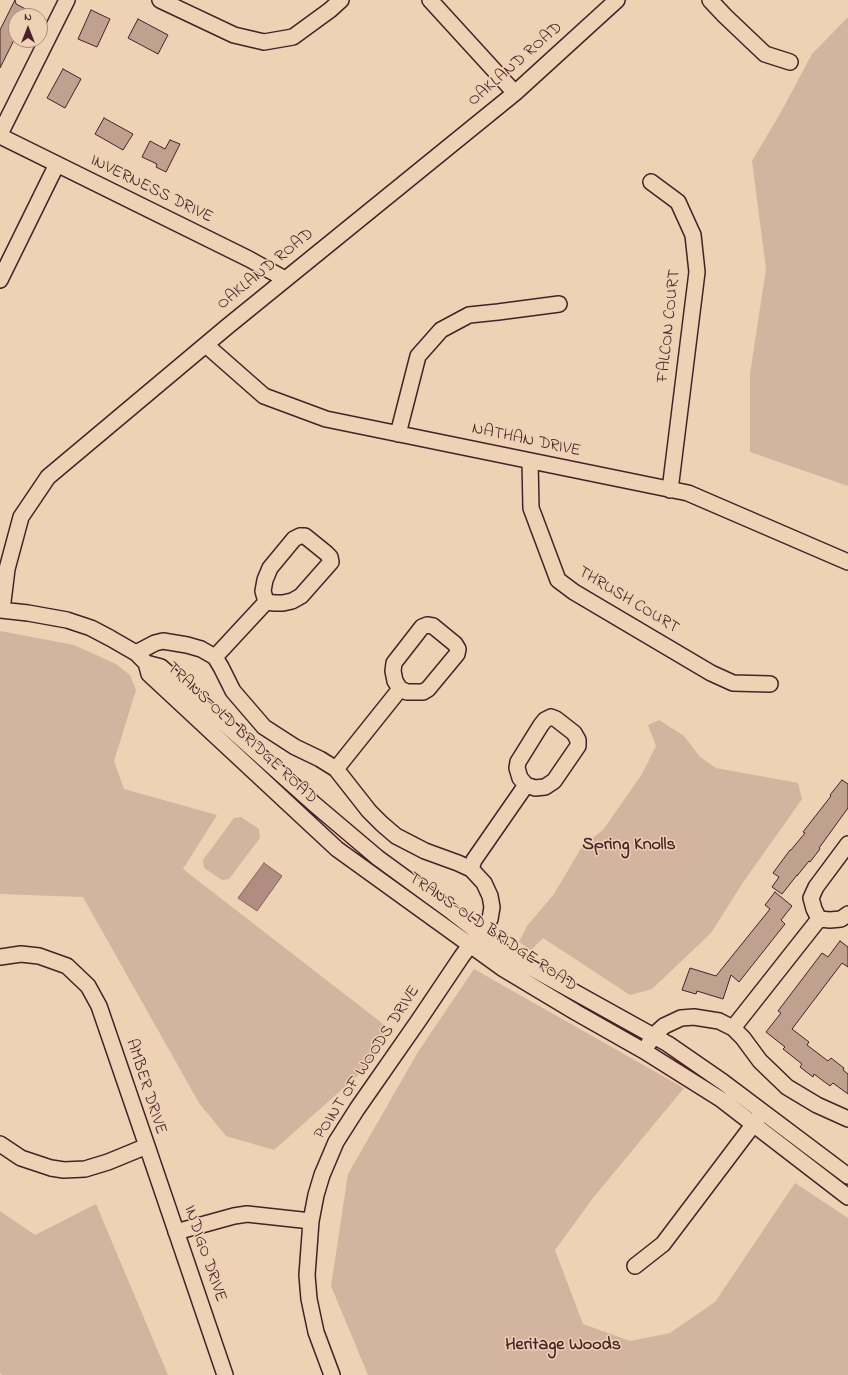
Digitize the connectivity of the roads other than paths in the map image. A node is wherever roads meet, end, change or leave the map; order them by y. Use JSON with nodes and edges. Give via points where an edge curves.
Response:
{"nodes":[{"id":1,"x":67,"y":0,"type":"edge"},
{"id":2,"x":160,"y":0,"type":"edge"},
{"id":3,"x":341,"y":0,"type":"edge"},
{"id":4,"x":430,"y":0,"type":"edge"},
{"id":5,"x":617,"y":0,"type":"edge"},
{"id":6,"x":710,"y":0,"type":"edge"},
{"id":7,"x":790,"y":62,"type":"dead end"},
{"id":8,"x":515,"y":93,"type":"junction"},
{"id":9,"x":0,"y":135,"type":"edge"},
{"id":10,"x":57,"y":164,"type":"junction"},
{"id":11,"x":651,"y":182,"type":"dead end"},
{"id":12,"x":285,"y":279,"type":"junction"},
{"id":13,"x":0,"y":280,"type":"edge"},
{"id":14,"x":559,"y":304,"type":"dead end"},
{"id":15,"x":206,"y":345,"type":"junction"},
{"id":16,"x":398,"y":434,"type":"junction"},
{"id":17,"x":530,"y":461,"type":"junction"},
{"id":18,"x":670,"y":490,"type":"junction"},
{"id":19,"x":848,"y":562,"type":"edge"},
{"id":20,"x":266,"y":602,"type":"junction"},
{"id":21,"x":1,"y":610,"type":"edge"},
{"id":22,"x":215,"y":657,"type":"junction"},
{"id":23,"x":141,"y":658,"type":"junction"},
{"id":24,"x":770,"y":684,"type":"dead end"},
{"id":25,"x":400,"y":689,"type":"junction"},
{"id":26,"x":336,"y":768,"type":"junction"},
{"id":27,"x":526,"y":785,"type":"junction"},
{"id":28,"x":848,"y":844,"type":"edge"},
{"id":29,"x":470,"y":869,"type":"junction"},
{"id":30,"x":848,"y":914,"type":"edge"},
{"id":31,"x":819,"y":919,"type":"junction"},
{"id":32,"x":476,"y":939,"type":"junction"},
{"id":33,"x":0,"y":957,"type":"edge"},
{"id":34,"x":733,"y":1028,"type":"junction"},
{"id":35,"x":653,"y":1036,"type":"junction"},
{"id":36,"x":644,"y":1051,"type":"junction"},
{"id":37,"x":763,"y":1112,"type":"junction"},
{"id":38,"x":848,"y":1119,"type":"edge"},
{"id":39,"x":753,"y":1124,"type":"junction"},
{"id":40,"x":0,"y":1144,"type":"edge"},
{"id":41,"x":147,"y":1146,"type":"junction"},
{"id":42,"x":848,"y":1176,"type":"edge"},
{"id":43,"x":848,"y":1196,"type":"edge"},
{"id":44,"x":311,"y":1221,"type":"junction"},
{"id":45,"x":176,"y":1232,"type":"junction"},
{"id":46,"x":635,"y":1266,"type":"dead end"},
{"id":47,"x":225,"y":1375,"type":"edge"},
{"id":48,"x":332,"y":1375,"type":"edge"}],
"edges":[{"from":1,"to":9,"type":"street"},
{"from":2,"to":3,"type":"street","via":[[234,35],[264,42],[294,37]]},
{"from":4,"to":8,"type":"street"},
{"from":5,"to":8,"type":"street","name":"OAKLAND ROAD"},
{"from":6,"to":7,"type":"street","via":[[764,54]]},
{"from":8,"to":12,"type":"street","name":"OAKLAND ROAD"},
{"from":9,"to":10,"type":"street","name":"INVERNESS DRIVE"},
{"from":10,"to":12,"type":"street","name":"INVERNESS DRIVE","via":[[250,259]]},
{"from":10,"to":13,"type":"street"},
{"from":11,"to":18,"type":"street","name":"FALCON COURT","via":[[678,202],[693,235],[697,272]]},
{"from":12,"to":15,"type":"street","name":"OAKLAND ROAD"},
{"from":14,"to":16,"type":"street","via":[[469,314],[441,330],[418,356]]},
{"from":15,"to":16,"type":"street","name":"NATHAN DRIVE","via":[[264,396],[326,419]]},
{"from":15,"to":21,"type":"street","name":"OAKLAND ROAD","via":[[48,477],[21,517],[7,569]]},
{"from":16,"to":17,"type":"street","name":"NATHAN DRIVE"},
{"from":17,"to":18,"type":"street","name":"NATHAN DRIVE"},
{"from":17,"to":24,"type":"street","name":"THRUSH COURT","via":[[530,508],[558,580],[711,673],[733,683]]},
{"from":18,"to":19,"type":"street","name":"NATHAN DRIVE","via":[[688,493]]},
{"from":20,"to":20,"type":"street","via":[[263,591],[270,568],[294,539],[305,536],[330,558],[331,562],[327,568],[301,596],[283,603]]},
{"from":20,"to":22,"type":"street"},
{"from":21,"to":23,"type":"street","name":"TRANS-OLD BRIDGE ROAD","via":[[68,620],[91,628]]},
{"from":22,"to":23,"type":"street","via":[[201,649],[167,642],[155,643]]},
{"from":22,"to":26,"type":"street","via":[[233,691],[264,727],[295,747]]},
{"from":23,"to":32,"type":"street","name":"TRANS-OLD BRIDGE ROAD","via":[[149,674],[337,849]]},
{"from":25,"to":25,"type":"street","via":[[416,693],[428,689],[458,654],[455,644],[433,626],[422,627],[394,663],[395,681]]},
{"from":25,"to":26,"type":"street"},
{"from":26,"to":29,"type":"street","via":[[369,811],[396,836]]},
{"from":27,"to":27,"type":"street","via":[[535,788],[545,787],[554,781],[578,746],[574,733],[556,719],[551,717],[546,720],[518,762],[520,778]]},
{"from":27,"to":29,"type":"street"},
{"from":28,"to":31,"type":"street","via":[[816,887],[811,898]]},
{"from":29,"to":32,"type":"street","name":"POINT OF WOODS DRIVE","via":[[484,883],[492,907],[490,919]]},
{"from":30,"to":31,"type":"street","via":[[841,919]]},
{"from":31,"to":34,"type":"street"},
{"from":32,"to":35,"type":"street","name":"TRANS-OLD BRIDGE ROAD"},
{"from":32,"to":36,"type":"street","name":"TRANS-OLD BRIDGE ROAD","via":[[502,968]]},
{"from":32,"to":44,"type":"street","name":"POINT OF WOODS DRIVE","via":[[357,1108],[336,1142],[322,1175]]},
{"from":33,"to":41,"type":"street","name":"AMBER DRIVE","via":[[21,954],[39,956],[68,966],[88,986],[99,1006]]},
{"from":34,"to":35,"type":"street","via":[[720,1021],[706,1018],[681,1018],[664,1026]]},
{"from":34,"to":38,"type":"street","via":[[760,1061],[787,1087],[817,1105]]},
{"from":35,"to":36,"type":"street"},
{"from":35,"to":37,"type":"street","name":"TRANS-OLD BRIDGE ROAD"},
{"from":36,"to":39,"type":"street","name":"TRANS-OLD BRIDGE ROAD","via":[[722,1100]]},
{"from":37,"to":39,"type":"street"},
{"from":37,"to":42,"type":"street","name":"TRANS-OLD BRIDGE ROAD"},
{"from":39,"to":43,"type":"street","name":"TRANS-OLD BRIDGE ROAD"},
{"from":39,"to":46,"type":"street","via":[[663,1244]]},
{"from":40,"to":41,"type":"street","name":"AMBER DRIVE","via":[[21,1158],[64,1170],[85,1169]]},
{"from":41,"to":45,"type":"street","name":"INDIGO DRIVE"},
{"from":44,"to":45,"type":"street","via":[[247,1214]]},
{"from":44,"to":48,"type":"street","name":"POINT OF WOODS DRIVE","via":[[307,1276],[309,1299],[316,1332]]},
{"from":45,"to":47,"type":"street","name":"INDIGO DRIVE"}]}
